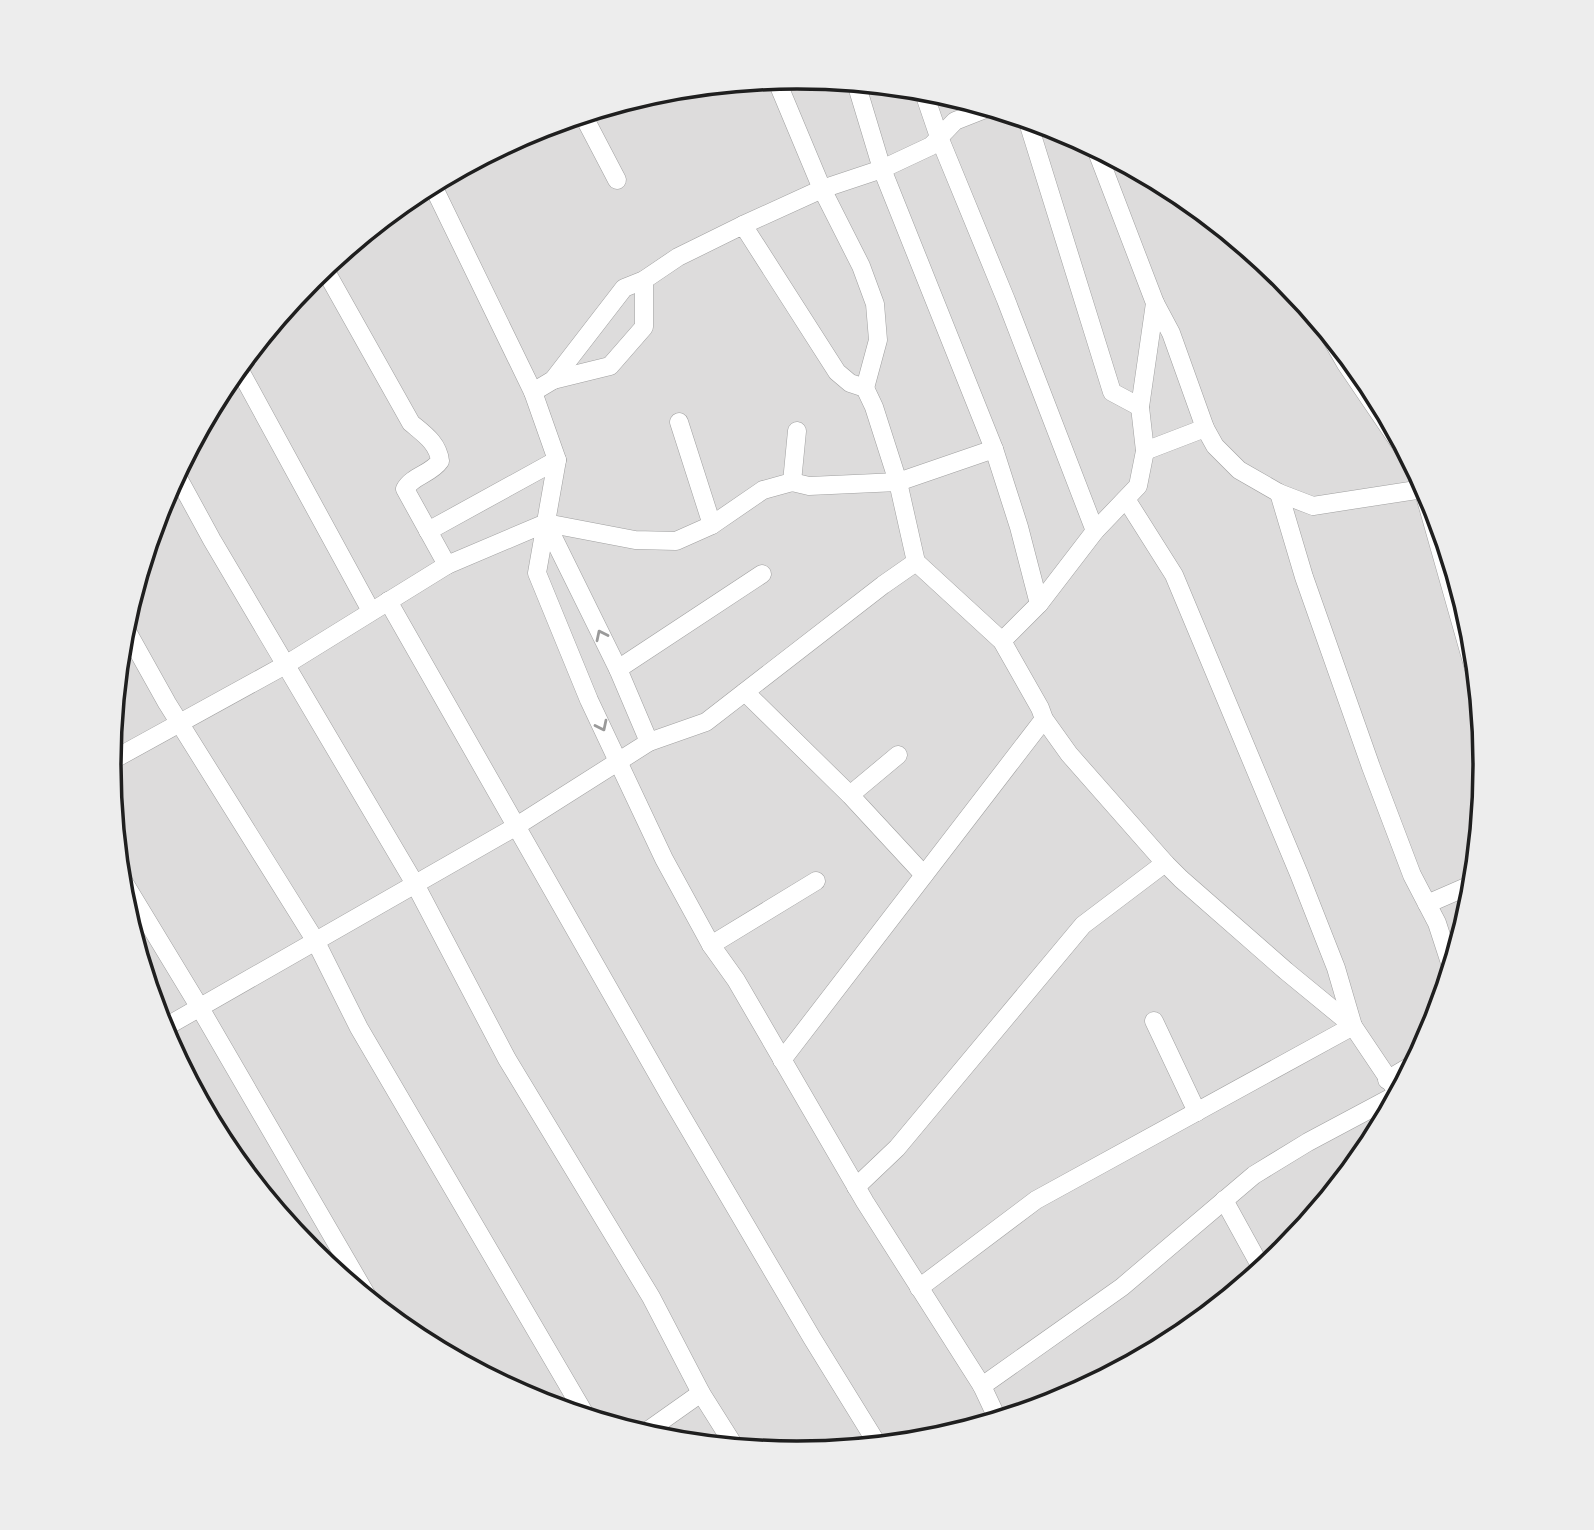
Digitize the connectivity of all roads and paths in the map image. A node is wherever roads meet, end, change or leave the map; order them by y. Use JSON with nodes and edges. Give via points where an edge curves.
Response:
{"nodes":[{"id":1,"x":780,"y":90,"type":"edge"},
{"id":2,"x":859,"y":93,"type":"edge"},
{"id":3,"x":927,"y":102,"type":"edge"},
{"id":4,"x":974,"y":113,"type":"edge"},
{"id":5,"x":587,"y":123,"type":"edge"},
{"id":6,"x":1031,"y":131,"type":"edge"},
{"id":7,"x":939,"y":137,"type":"junction"},
{"id":8,"x":1101,"y":162,"type":"edge"},
{"id":9,"x":882,"y":169,"type":"junction"},
{"id":10,"x":617,"y":180,"type":"dead end"},
{"id":11,"x":822,"y":189,"type":"junction"},
{"id":12,"x":437,"y":194,"type":"edge"},
{"id":13,"x":743,"y":225,"type":"junction"},
{"id":14,"x":329,"y":277,"type":"edge"},
{"id":15,"x":645,"y":280,"type":"junction"},
{"id":16,"x":1154,"y":303,"type":"junction"},
{"id":17,"x":244,"y":378,"type":"edge"},
{"id":18,"x":553,"y":380,"type":"junction"},
{"id":19,"x":865,"y":388,"type":"junction"},
{"id":20,"x":533,"y":392,"type":"junction"},
{"id":21,"x":1140,"y":407,"type":"junction"},
{"id":22,"x":680,"y":422,"type":"dead end"},
{"id":23,"x":1205,"y":428,"type":"junction"},
{"id":24,"x":797,"y":430,"type":"dead end"},
{"id":25,"x":994,"y":449,"type":"junction"},
{"id":26,"x":1145,"y":451,"type":"junction"},
{"id":27,"x":557,"y":460,"type":"junction"},
{"id":28,"x":792,"y":482,"type":"junction"},
{"id":29,"x":898,"y":482,"type":"junction"},
{"id":30,"x":182,"y":485,"type":"edge"},
{"id":31,"x":1414,"y":490,"type":"edge"},
{"id":32,"x":1279,"y":493,"type":"junction"},
{"id":33,"x":1126,"y":499,"type":"junction"},
{"id":34,"x":546,"y":523,"type":"junction"},
{"id":35,"x":712,"y":526,"type":"junction"},
{"id":36,"x":428,"y":531,"type":"junction"},
{"id":37,"x":1095,"y":531,"type":"junction"},
{"id":38,"x":916,"y":562,"type":"junction"},
{"id":39,"x":447,"y":565,"type":"junction"},
{"id":40,"x":762,"y":575,"type":"dead end"},
{"id":41,"x":388,"y":601,"type":"junction"},
{"id":42,"x":1039,"y":604,"type":"junction"},
{"id":43,"x":372,"y":611,"type":"junction"},
{"id":44,"x":133,"y":641,"type":"edge"},
{"id":45,"x":1002,"y":641,"type":"junction"},
{"id":46,"x":287,"y":664,"type":"junction"},
{"id":47,"x":618,"y":669,"type":"junction"},
{"id":48,"x":745,"y":692,"type":"junction"},
{"id":49,"x":1044,"y":719,"type":"junction"},
{"id":50,"x":181,"y":723,"type":"junction"},
{"id":51,"x":649,"y":742,"type":"junction"},
{"id":52,"x":121,"y":755,"type":"edge"},
{"id":53,"x":898,"y":755,"type":"dead end"},
{"id":54,"x":619,"y":762,"type":"junction"},
{"id":55,"x":850,"y":795,"type":"junction"},
{"id":56,"x":514,"y":827,"type":"junction"},
{"id":57,"x":1166,"y":863,"type":"junction"},
{"id":58,"x":924,"y":875,"type":"junction"},
{"id":59,"x":816,"y":881,"type":"dead end"},
{"id":60,"x":415,"y":884,"type":"junction"},
{"id":61,"x":1461,"y":889,"type":"edge"},
{"id":62,"x":135,"y":900,"type":"edge"},
{"id":63,"x":1427,"y":904,"type":"junction"},
{"id":64,"x":315,"y":940,"type":"junction"},
{"id":65,"x":710,"y":945,"type":"junction"},
{"id":66,"x":1446,"y":952,"type":"edge"},
{"id":67,"x":200,"y":1008,"type":"junction"},
{"id":68,"x":1154,"y":1021,"type":"dead end"},
{"id":69,"x":173,"y":1023,"type":"edge"},
{"id":70,"x":1353,"y":1026,"type":"junction"},
{"id":71,"x":782,"y":1060,"type":"junction"},
{"id":72,"x":1392,"y":1085,"type":"edge"},
{"id":73,"x":1387,"y":1093,"type":"edge"},
{"id":74,"x":1197,"y":1112,"type":"junction"},
{"id":75,"x":856,"y":1187,"type":"junction"},
{"id":76,"x":1224,"y":1200,"type":"junction"},
{"id":77,"x":1257,"y":1260,"type":"edge"},
{"id":78,"x":356,"y":1277,"type":"edge"},
{"id":79,"x":919,"y":1289,"type":"junction"},
{"id":80,"x":982,"y":1386,"type":"junction"},
{"id":81,"x":701,"y":1393,"type":"junction"},
{"id":82,"x":579,"y":1405,"type":"edge"},
{"id":83,"x":994,"y":1411,"type":"edge"},
{"id":84,"x":655,"y":1426,"type":"edge"},
{"id":85,"x":873,"y":1436,"type":"edge"},
{"id":86,"x":729,"y":1437,"type":"edge"}],
"edges":[{"from":1,"to":11,"type":"street"},
{"from":2,"to":9,"type":"street"},
{"from":3,"to":7,"type":"street"},
{"from":4,"to":7,"type":"street","via":[[955,121]]},
{"from":5,"to":10,"type":"street"},
{"from":6,"to":21,"type":"street","via":[[1112,392]]},
{"from":7,"to":9,"type":"street","via":[[931,146]]},
{"from":7,"to":37,"type":"street"},
{"from":8,"to":16,"type":"street"},
{"from":9,"to":11,"type":"street"},
{"from":9,"to":25,"type":"street"},
{"from":11,"to":13,"type":"street"},
{"from":11,"to":19,"type":"street","via":[[875,304],[878,340]]},
{"from":12,"to":20,"type":"street"},
{"from":13,"to":15,"type":"street","via":[[678,257]]},
{"from":13,"to":19,"type":"street","via":[[837,372]]},
{"from":14,"to":36,"type":"street","via":[[411,423],[439,453],[435,468],[405,489]]},
{"from":15,"to":18,"type":"street","via":[[624,288]]},
{"from":15,"to":18,"type":"street","via":[[644,327],[610,366]]},
{"from":16,"to":21,"type":"street"},
{"from":16,"to":23,"type":"street","via":[[1171,333]]},
{"from":17,"to":43,"type":"street"},
{"from":18,"to":20,"type":"street"},
{"from":19,"to":29,"type":"street"},
{"from":20,"to":27,"type":"street"},
{"from":21,"to":26,"type":"street"},
{"from":22,"to":35,"type":"street"},
{"from":23,"to":26,"type":"street"},
{"from":23,"to":32,"type":"street","via":[[1215,446],[1239,470]]},
{"from":24,"to":28,"type":"street"},
{"from":25,"to":29,"type":"street"},
{"from":25,"to":42,"type":"street"},
{"from":26,"to":33,"type":"street","via":[[1138,486]]},
{"from":27,"to":34,"type":"street"},
{"from":27,"to":36,"type":"street"},
{"from":28,"to":29,"type":"street","via":[[809,486]]},
{"from":28,"to":35,"type":"street","via":[[763,490]]},
{"from":29,"to":38,"type":"street"},
{"from":30,"to":46,"type":"street"},
{"from":31,"to":32,"type":"street","via":[[1313,506]]},
{"from":32,"to":63,"type":"street","via":[[1371,767]]},
{"from":33,"to":37,"type":"street"},
{"from":33,"to":70,"type":"street","via":[[1174,575],[1309,897]]},
{"from":34,"to":35,"type":"street","via":[[660,542],[687,538]]},
{"from":34,"to":39,"type":"street"},
{"from":47,"to":34,"type":"street","one_way":true},
{"from":34,"to":54,"type":"street","one_way":true,"via":[[537,573]]},
{"from":36,"to":39,"type":"street"},
{"from":37,"to":42,"type":"street"},
{"from":38,"to":45,"type":"street"},
{"from":38,"to":48,"type":"street"},
{"from":39,"to":41,"type":"street"},
{"from":40,"to":47,"type":"street"},
{"from":41,"to":43,"type":"street"},
{"from":41,"to":56,"type":"street"},
{"from":42,"to":45,"type":"street"},
{"from":43,"to":46,"type":"street"},
{"from":44,"to":50,"type":"street"},
{"from":45,"to":49,"type":"street"},
{"from":46,"to":50,"type":"street"},
{"from":46,"to":60,"type":"street"},
{"from":47,"to":51,"type":"street"},
{"from":48,"to":51,"type":"street","via":[[706,722]]},
{"from":48,"to":55,"type":"street"},
{"from":49,"to":57,"type":"street","via":[[1069,754]]},
{"from":49,"to":58,"type":"street"},
{"from":50,"to":52,"type":"street"},
{"from":50,"to":64,"type":"street"},
{"from":51,"to":54,"type":"street"},
{"from":53,"to":55,"type":"street"},
{"from":54,"to":56,"type":"street"},
{"from":54,"to":65,"type":"street"},
{"from":55,"to":58,"type":"street"},
{"from":56,"to":60,"type":"street"},
{"from":56,"to":85,"type":"street"},
{"from":57,"to":70,"type":"street"},
{"from":57,"to":75,"type":"street","via":[[1083,925],[898,1148]]},
{"from":58,"to":71,"type":"street"},
{"from":59,"to":65,"type":"street"},
{"from":60,"to":64,"type":"street"},
{"from":60,"to":81,"type":"street","via":[[507,1059],[643,1285]]},
{"from":61,"to":63,"type":"street"},
{"from":62,"to":67,"type":"street"},
{"from":63,"to":66,"type":"street"},
{"from":64,"to":67,"type":"street"},
{"from":64,"to":82,"type":"street","via":[[359,1028]]},
{"from":65,"to":71,"type":"street"},
{"from":67,"to":69,"type":"street"},
{"from":67,"to":78,"type":"street"},
{"from":68,"to":74,"type":"street"},
{"from":70,"to":72,"type":"street"},
{"from":70,"to":74,"type":"street"},
{"from":71,"to":75,"type":"street"},
{"from":73,"to":76,"type":"street","via":[[1254,1175]]},
{"from":74,"to":79,"type":"street","via":[[1036,1200]]},
{"from":75,"to":79,"type":"street"},
{"from":76,"to":77,"type":"street"},
{"from":76,"to":80,"type":"street","via":[[1122,1287]]},
{"from":79,"to":80,"type":"street"},
{"from":80,"to":83,"type":"street"},
{"from":81,"to":84,"type":"street"},
{"from":81,"to":86,"type":"street"}]}
